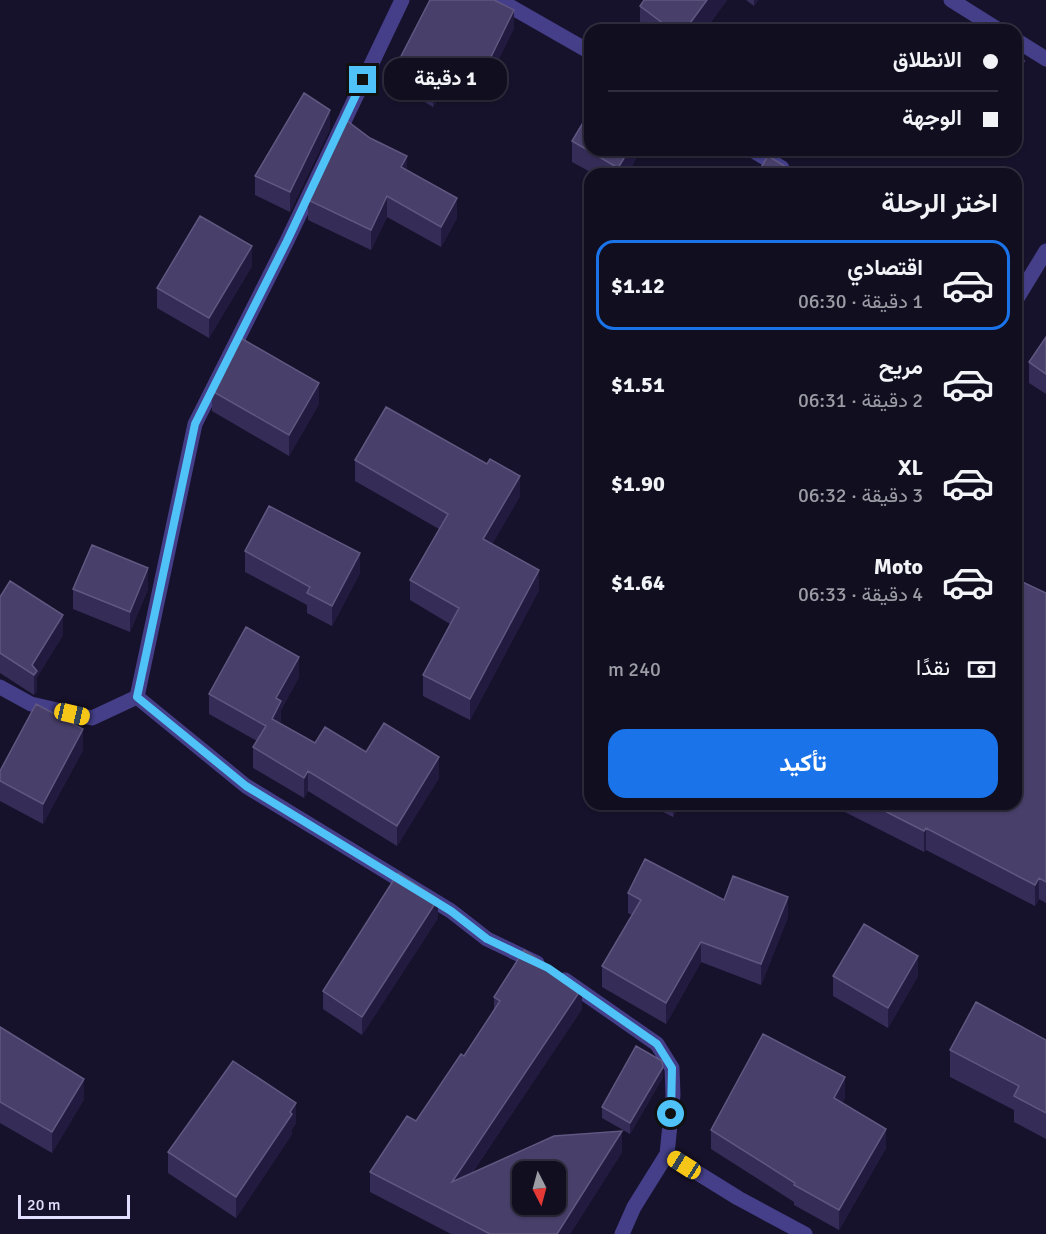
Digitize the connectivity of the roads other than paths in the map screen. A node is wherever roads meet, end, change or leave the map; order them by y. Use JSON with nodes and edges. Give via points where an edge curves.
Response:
{"nodes":[{"id":1,"x":402,"y":0,"type":"edge"},
{"id":2,"x":500,"y":0,"type":"edge"},
{"id":3,"x":951,"y":0,"type":"edge"},
{"id":4,"x":989,"y":24,"type":"edge"},
{"id":5,"x":1022,"y":44,"type":"edge"},
{"id":6,"x":584,"y":49,"type":"edge"},
{"id":7,"x":1046,"y":59,"type":"edge"},
{"id":8,"x":762,"y":156,"type":"edge"},
{"id":9,"x":782,"y":168,"type":"edge"},
{"id":10,"x":1046,"y":251,"type":"edge"},
{"id":11,"x":1022,"y":290,"type":"edge"},
{"id":12,"x":0,"y":687,"type":"edge"},
{"id":13,"x":137,"y":697,"type":"junction"},
{"id":14,"x":667,"y":1154,"type":"junction"},
{"id":15,"x":622,"y":1234,"type":"edge"},
{"id":16,"x":805,"y":1234,"type":"edge"}],
"edges":[{"from":1,"to":13,"type":"street","via":[[195,424]]},
{"from":2,"to":6,"type":"street"},
{"from":3,"to":4,"type":"street"},
{"from":5,"to":7,"type":"street"},
{"from":8,"to":9,"type":"street"},
{"from":10,"to":11,"type":"street"},
{"from":12,"to":13,"type":"street","via":[[31,704],[92,718]]},
{"from":13,"to":14,"type":"street","via":[[246,786],[451,911],[487,939],[548,968],[657,1044],[672,1068]]},
{"from":14,"to":15,"type":"street"},
{"from":14,"to":16,"type":"street"}]}
